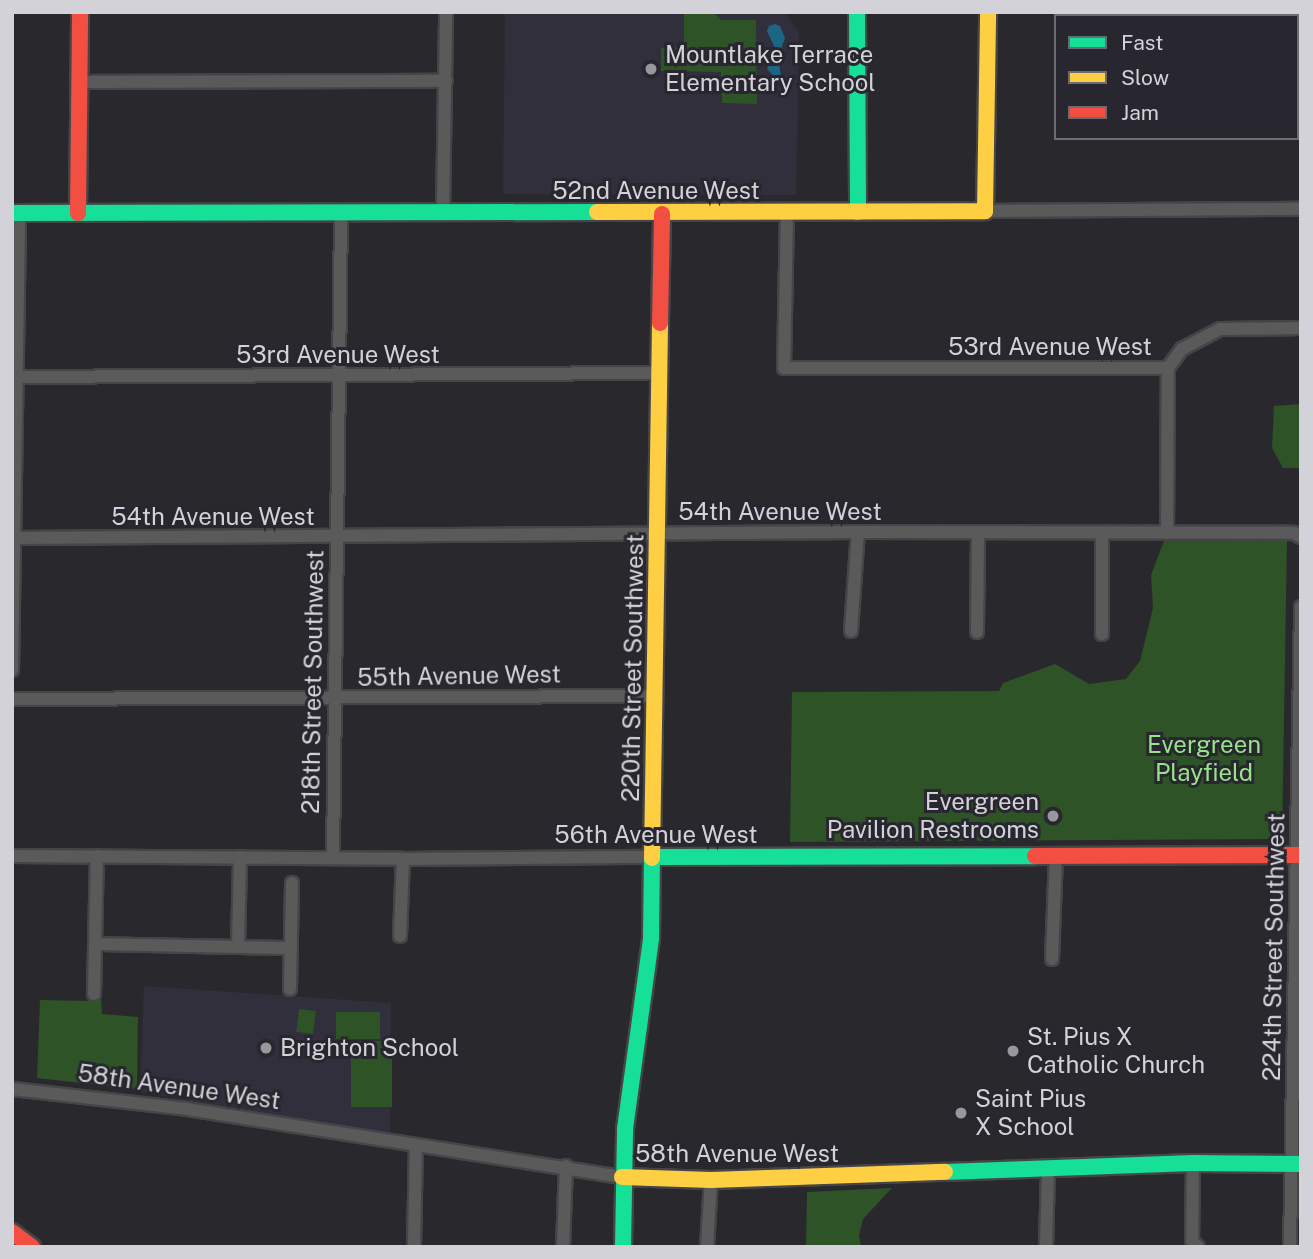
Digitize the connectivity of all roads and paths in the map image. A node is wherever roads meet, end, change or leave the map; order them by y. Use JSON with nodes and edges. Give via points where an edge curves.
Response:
{"nodes":[{"id":1,"x":80,"y":12,"type":"edge"},
{"id":2,"x":446,"y":12,"type":"edge"},
{"id":3,"x":857,"y":12,"type":"edge"},
{"id":4,"x":988,"y":12,"type":"edge"},
{"id":5,"x":446,"y":81,"type":"junction"},
{"id":6,"x":79,"y":82,"type":"junction"},
{"id":7,"x":1301,"y":209,"type":"edge"},
{"id":8,"x":443,"y":211,"type":"junction"},
{"id":9,"x":985,"y":211,"type":"junction"},
{"id":10,"x":341,"y":212,"type":"junction"},
{"id":11,"x":858,"y":212,"type":"junction"},
{"id":12,"x":78,"y":213,"type":"junction"},
{"id":13,"x":787,"y":213,"type":"junction"},
{"id":14,"x":16,"y":214,"type":"edge"},
{"id":15,"x":662,"y":214,"type":"junction"},
{"id":16,"x":1301,"y":328,"type":"edge"},
{"id":17,"x":15,"y":343,"type":"edge"},
{"id":18,"x":1168,"y":368,"type":"junction"},
{"id":19,"x":659,"y":373,"type":"junction"},
{"id":20,"x":339,"y":376,"type":"junction"},
{"id":21,"x":16,"y":377,"type":"junction"},
{"id":22,"x":14,"y":474,"type":"edge"},
{"id":23,"x":858,"y":532,"type":"junction"},
{"id":24,"x":1167,"y":533,"type":"junction"},
{"id":25,"x":658,"y":534,"type":"junction"},
{"id":26,"x":978,"y":534,"type":"junction"},
{"id":27,"x":1102,"y":534,"type":"junction"},
{"id":28,"x":1298,"y":535,"type":"edge"},
{"id":29,"x":336,"y":537,"type":"junction"},
{"id":30,"x":14,"y":538,"type":"junction"},
{"id":31,"x":1301,"y":607,"type":"edge"},
{"id":32,"x":13,"y":618,"type":"edge"},
{"id":33,"x":851,"y":631,"type":"dead end"},
{"id":34,"x":977,"y":632,"type":"dead end"},
{"id":35,"x":1102,"y":634,"type":"dead end"},
{"id":36,"x":12,"y":670,"type":"edge"},
{"id":37,"x":655,"y":696,"type":"junction"},
{"id":38,"x":12,"y":699,"type":"edge"},
{"id":39,"x":334,"y":699,"type":"junction"},
{"id":40,"x":1299,"y":855,"type":"edge"},
{"id":41,"x":12,"y":856,"type":"edge"},
{"id":42,"x":97,"y":856,"type":"junction"},
{"id":43,"x":240,"y":857,"type":"junction"},
{"id":44,"x":653,"y":857,"type":"junction"},
{"id":45,"x":1056,"y":857,"type":"junction"},
{"id":46,"x":332,"y":858,"type":"junction"},
{"id":47,"x":403,"y":859,"type":"junction"},
{"id":48,"x":292,"y":883,"type":"dead end"},
{"id":49,"x":400,"y":936,"type":"dead end"},
{"id":50,"x":95,"y":944,"type":"junction"},
{"id":51,"x":238,"y":947,"type":"junction"},
{"id":52,"x":291,"y":948,"type":"junction"},
{"id":53,"x":1052,"y":959,"type":"dead end"},
{"id":54,"x":290,"y":989,"type":"dead end"},
{"id":55,"x":94,"y":994,"type":"dead end"},
{"id":56,"x":12,"y":1089,"type":"edge"},
{"id":57,"x":416,"y":1146,"type":"junction"},
{"id":58,"x":1193,"y":1163,"type":"junction"},
{"id":59,"x":1296,"y":1164,"type":"edge"},
{"id":60,"x":566,"y":1166,"type":"junction"},
{"id":61,"x":1048,"y":1169,"type":"junction"},
{"id":62,"x":622,"y":1177,"type":"junction"},
{"id":63,"x":711,"y":1180,"type":"junction"},
{"id":64,"x":12,"y":1232,"type":"edge"},
{"id":65,"x":32,"y":1247,"type":"edge"},
{"id":66,"x":414,"y":1247,"type":"edge"},
{"id":67,"x":563,"y":1247,"type":"edge"},
{"id":68,"x":624,"y":1247,"type":"edge"},
{"id":69,"x":707,"y":1247,"type":"edge"},
{"id":70,"x":1046,"y":1247,"type":"edge"},
{"id":71,"x":1198,"y":1247,"type":"edge"},
{"id":72,"x":1290,"y":1247,"type":"edge"}],
"edges":[{"from":1,"to":6,"type":"main road"},
{"from":2,"to":5,"type":"street"},
{"from":3,"to":11,"type":"main road"},
{"from":4,"to":9,"type":"main road"},
{"from":5,"to":6,"type":"street"},
{"from":5,"to":8,"type":"street"},
{"from":6,"to":12,"type":"main road"},
{"from":7,"to":9,"type":"street","name":"52nd Avenue West"},
{"from":8,"to":10,"type":"main road","name":"52nd Avenue West"},
{"from":8,"to":15,"type":"main road","name":"52nd Avenue West"},
{"from":9,"to":11,"type":"main road","name":"52nd Avenue West"},
{"from":10,"to":12,"type":"main road","name":"52nd Avenue West"},
{"from":10,"to":20,"type":"street","name":"218th Street Southwest"},
{"from":11,"to":13,"type":"main road","name":"52nd Avenue West"},
{"from":12,"to":14,"type":"main road","name":"52nd Avenue West"},
{"from":13,"to":15,"type":"main road","name":"52nd Avenue West"},
{"from":13,"to":18,"type":"street","name":"53rd Avenue West","via":[[784,368]]},
{"from":14,"to":17,"type":"street"},
{"from":15,"to":19,"type":"main road","name":"220th Street Southwest"},
{"from":16,"to":18,"type":"street","name":"53rd Avenue West","via":[[1220,329],[1182,349]]},
{"from":17,"to":21,"type":"street"},
{"from":18,"to":24,"type":"street"},
{"from":19,"to":20,"type":"street","name":"53rd Avenue West"},
{"from":19,"to":25,"type":"main road","name":"220th Street Southwest"},
{"from":20,"to":21,"type":"street","name":"53rd Avenue West"},
{"from":20,"to":29,"type":"street","name":"218th Street Southwest"},
{"from":21,"to":22,"type":"street"},
{"from":22,"to":30,"type":"street"},
{"from":23,"to":25,"type":"street","name":"54th Avenue West"},
{"from":23,"to":26,"type":"street","name":"54th Avenue West"},
{"from":23,"to":33,"type":"street"},
{"from":24,"to":27,"type":"street","name":"54th Avenue West"},
{"from":24,"to":28,"type":"street","name":"54th Avenue West"},
{"from":25,"to":29,"type":"street","name":"54th Avenue West"},
{"from":25,"to":37,"type":"main road","name":"220th Street Southwest"},
{"from":26,"to":27,"type":"street","name":"54th Avenue West"},
{"from":26,"to":34,"type":"street"},
{"from":27,"to":35,"type":"street"},
{"from":29,"to":30,"type":"street","name":"54th Avenue West"},
{"from":29,"to":39,"type":"street","name":"218th Street Southwest"},
{"from":30,"to":32,"type":"street"},
{"from":31,"to":40,"type":"street","name":"224th Street Southwest"},
{"from":32,"to":36,"type":"street"},
{"from":37,"to":39,"type":"street","name":"55th Avenue West"},
{"from":37,"to":44,"type":"main road","name":"220th Street Southwest"},
{"from":38,"to":39,"type":"street","name":"55th Avenue West"},
{"from":39,"to":46,"type":"street","name":"218th Street Southwest"},
{"from":40,"to":45,"type":"main road","name":"56th Avenue West"},
{"from":40,"to":59,"type":"street","name":"224th Street Southwest"},
{"from":41,"to":42,"type":"street","name":"56th Avenue West"},
{"from":42,"to":43,"type":"street","name":"56th Avenue West"},
{"from":42,"to":50,"type":"street"},
{"from":43,"to":46,"type":"street","name":"56th Avenue West"},
{"from":43,"to":51,"type":"street"},
{"from":44,"to":45,"type":"main road","name":"56th Avenue West"},
{"from":44,"to":47,"type":"street","name":"56th Avenue West"},
{"from":44,"to":62,"type":"main road","name":"220th Street Southwest","via":[[647,984],[631,1078]]},
{"from":45,"to":53,"type":"street"},
{"from":46,"to":47,"type":"street","name":"56th Avenue West"},
{"from":47,"to":49,"type":"street"},
{"from":48,"to":52,"type":"street"},
{"from":50,"to":51,"type":"street"},
{"from":50,"to":55,"type":"street"},
{"from":51,"to":52,"type":"street"},
{"from":52,"to":54,"type":"street"},
{"from":56,"to":57,"type":"street","name":"58th Avenue West","via":[[187,1109]]},
{"from":57,"to":60,"type":"street","name":"58th Avenue West"},
{"from":57,"to":66,"type":"street"},
{"from":58,"to":59,"type":"main road","name":"58th Avenue West"},
{"from":58,"to":61,"type":"main road","name":"58th Avenue West"},
{"from":58,"to":71,"type":"street","via":[[1192,1241]]},
{"from":59,"to":72,"type":"street","name":"224th Street Southwest"},
{"from":60,"to":62,"type":"street","name":"58th Avenue West"},
{"from":60,"to":67,"type":"street"},
{"from":61,"to":63,"type":"main road","name":"58th Avenue West"},
{"from":61,"to":70,"type":"street"},
{"from":62,"to":63,"type":"main road","name":"58th Avenue West"},
{"from":62,"to":68,"type":"main road","name":"220th Street Southwest"},
{"from":63,"to":69,"type":"street"},
{"from":64,"to":65,"type":"main road"}]}
